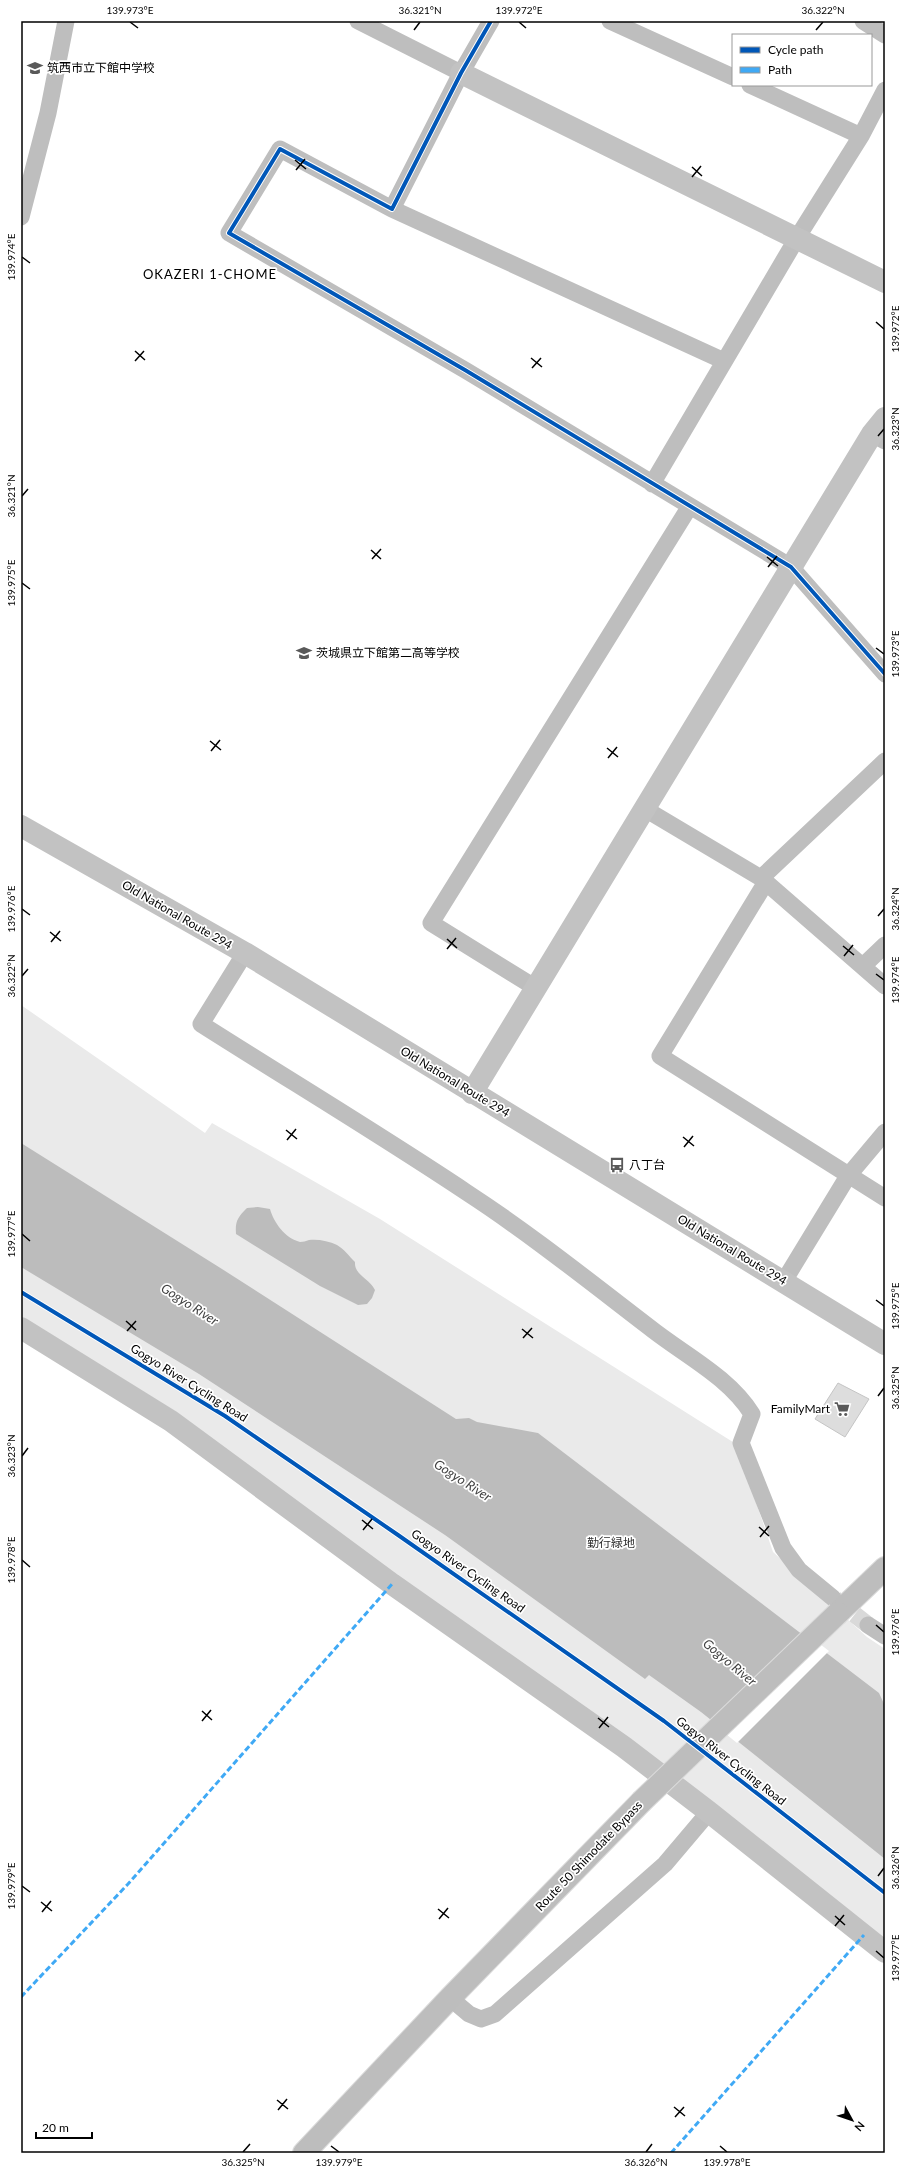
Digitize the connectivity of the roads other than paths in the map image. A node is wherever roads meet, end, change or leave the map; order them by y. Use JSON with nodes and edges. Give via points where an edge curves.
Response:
{"nodes":[{"id":1,"x":66,"y":21,"type":"edge"},
{"id":2,"x":358,"y":21,"type":"edge"},
{"id":3,"x":491,"y":21,"type":"edge"},
{"id":4,"x":610,"y":21,"type":"edge"},
{"id":5,"x":862,"y":21,"type":"edge"},
{"id":6,"x":885,"y":35,"type":"edge"},
{"id":7,"x":462,"y":73,"type":"junction"},
{"id":8,"x":732,"y":77,"type":"edge"},
{"id":9,"x":752,"y":86,"type":"edge"},
{"id":10,"x":885,"y":90,"type":"edge"},
{"id":11,"x":881,"y":108,"type":"edge"},
{"id":12,"x":860,"y":136,"type":"junction"},
{"id":13,"x":392,"y":209,"type":"junction"},
{"id":14,"x":21,"y":217,"type":"edge"},
{"id":15,"x":797,"y":238,"type":"junction"},
{"id":16,"x":885,"y":282,"type":"edge"},
{"id":17,"x":724,"y":361,"type":"junction"},
{"id":18,"x":881,"y":431,"type":"edge"},
{"id":19,"x":652,"y":484,"type":"junction"},
{"id":20,"x":690,"y":506,"type":"junction"},
{"id":21,"x":791,"y":567,"type":"junction"},
{"id":22,"x":885,"y":674,"type":"edge"},
{"id":23,"x":885,"y":761,"type":"edge"},
{"id":24,"x":645,"y":809,"type":"junction"},
{"id":25,"x":21,"y":826,"type":"edge"},
{"id":26,"x":763,"y":880,"type":"junction"},
{"id":27,"x":885,"y":944,"type":"edge"},
{"id":28,"x":244,"y":953,"type":"junction"},
{"id":29,"x":863,"y":966,"type":"junction"},
{"id":30,"x":885,"y":986,"type":"edge"},
{"id":31,"x":536,"y":988,"type":"junction"},
{"id":32,"x":472,"y":1093,"type":"junction"},
{"id":33,"x":885,"y":1132,"type":"edge"},
{"id":34,"x":848,"y":1176,"type":"junction"},
{"id":35,"x":885,"y":1198,"type":"edge"},
{"id":36,"x":784,"y":1281,"type":"junction"},
{"id":37,"x":21,"y":1328,"type":"edge"},
{"id":38,"x":885,"y":1344,"type":"edge"},
{"id":39,"x":885,"y":1568,"type":"edge"},
{"id":40,"x":836,"y":1605,"type":"junction"},
{"id":41,"x":868,"y":1626,"type":"tunnel mouth"},
{"id":42,"x":885,"y":1636,"type":"edge"},
{"id":43,"x":709,"y":1812,"type":"junction"},
{"id":44,"x":885,"y":1952,"type":"edge"},
{"id":45,"x":450,"y":1998,"type":"junction"},
{"id":46,"x":304,"y":2153,"type":"edge"}],
"edges":[{"from":1,"to":14,"type":"street","via":[[48,113]]},
{"from":2,"to":7,"type":"street"},
{"from":3,"to":7,"type":"street"},
{"from":4,"to":8,"type":"street"},
{"from":5,"to":6,"type":"street"},
{"from":7,"to":13,"type":"street"},
{"from":7,"to":15,"type":"street"},
{"from":9,"to":12,"type":"street"},
{"from":10,"to":11,"type":"street"},
{"from":11,"to":12,"type":"street"},
{"from":12,"to":15,"type":"street"},
{"from":13,"to":17,"type":"street"},
{"from":13,"to":19,"type":"street","via":[[280,149],[229,233],[464,370]]},
{"from":15,"to":16,"type":"street"},
{"from":15,"to":17,"type":"street"},
{"from":17,"to":19,"type":"street"},
{"from":18,"to":21,"type":"street"},
{"from":19,"to":20,"type":"street"},
{"from":20,"to":21,"type":"street"},
{"from":20,"to":31,"type":"street","via":[[431,923]]},
{"from":21,"to":22,"type":"street"},
{"from":21,"to":24,"type":"street"},
{"from":23,"to":26,"type":"street"},
{"from":24,"to":26,"type":"street"},
{"from":24,"to":31,"type":"street"},
{"from":25,"to":28,"type":"street","name":"Old National Route 294"},
{"from":26,"to":29,"type":"street"},
{"from":26,"to":34,"type":"street","via":[[660,1056]]},
{"from":27,"to":29,"type":"street"},
{"from":28,"to":32,"type":"street","name":"Old National Route 294"},
{"from":28,"to":40,"type":"street","via":[[201,1024],[467,1192],[718,1378],[744,1402],[752,1414],[741,1443],[783,1548],[799,1570]]},
{"from":29,"to":30,"type":"street"},
{"from":31,"to":32,"type":"street"},
{"from":32,"to":36,"type":"street","name":"Old National Route 294"},
{"from":33,"to":34,"type":"street"},
{"from":34,"to":35,"type":"street"},
{"from":34,"to":36,"type":"street"},
{"from":36,"to":38,"type":"street","name":"Old National Route 294"},
{"from":37,"to":43,"type":"street","via":[[171,1421],[392,1584],[624,1747]]},
{"from":39,"to":40,"type":"highway","name":"Route 50 Shimodate Bypass"},
{"from":40,"to":45,"type":"highway","name":"Route 50 Shimodate Bypass","bridge":true},
{"from":41,"to":42,"type":"street"},
{"from":43,"to":44,"type":"street"},
{"from":43,"to":45,"type":"street","via":[[665,1864],[495,2014],[481,2020],[469,2014]]},
{"from":45,"to":46,"type":"highway","name":"Route 50 Shimodate Bypass"}]}
